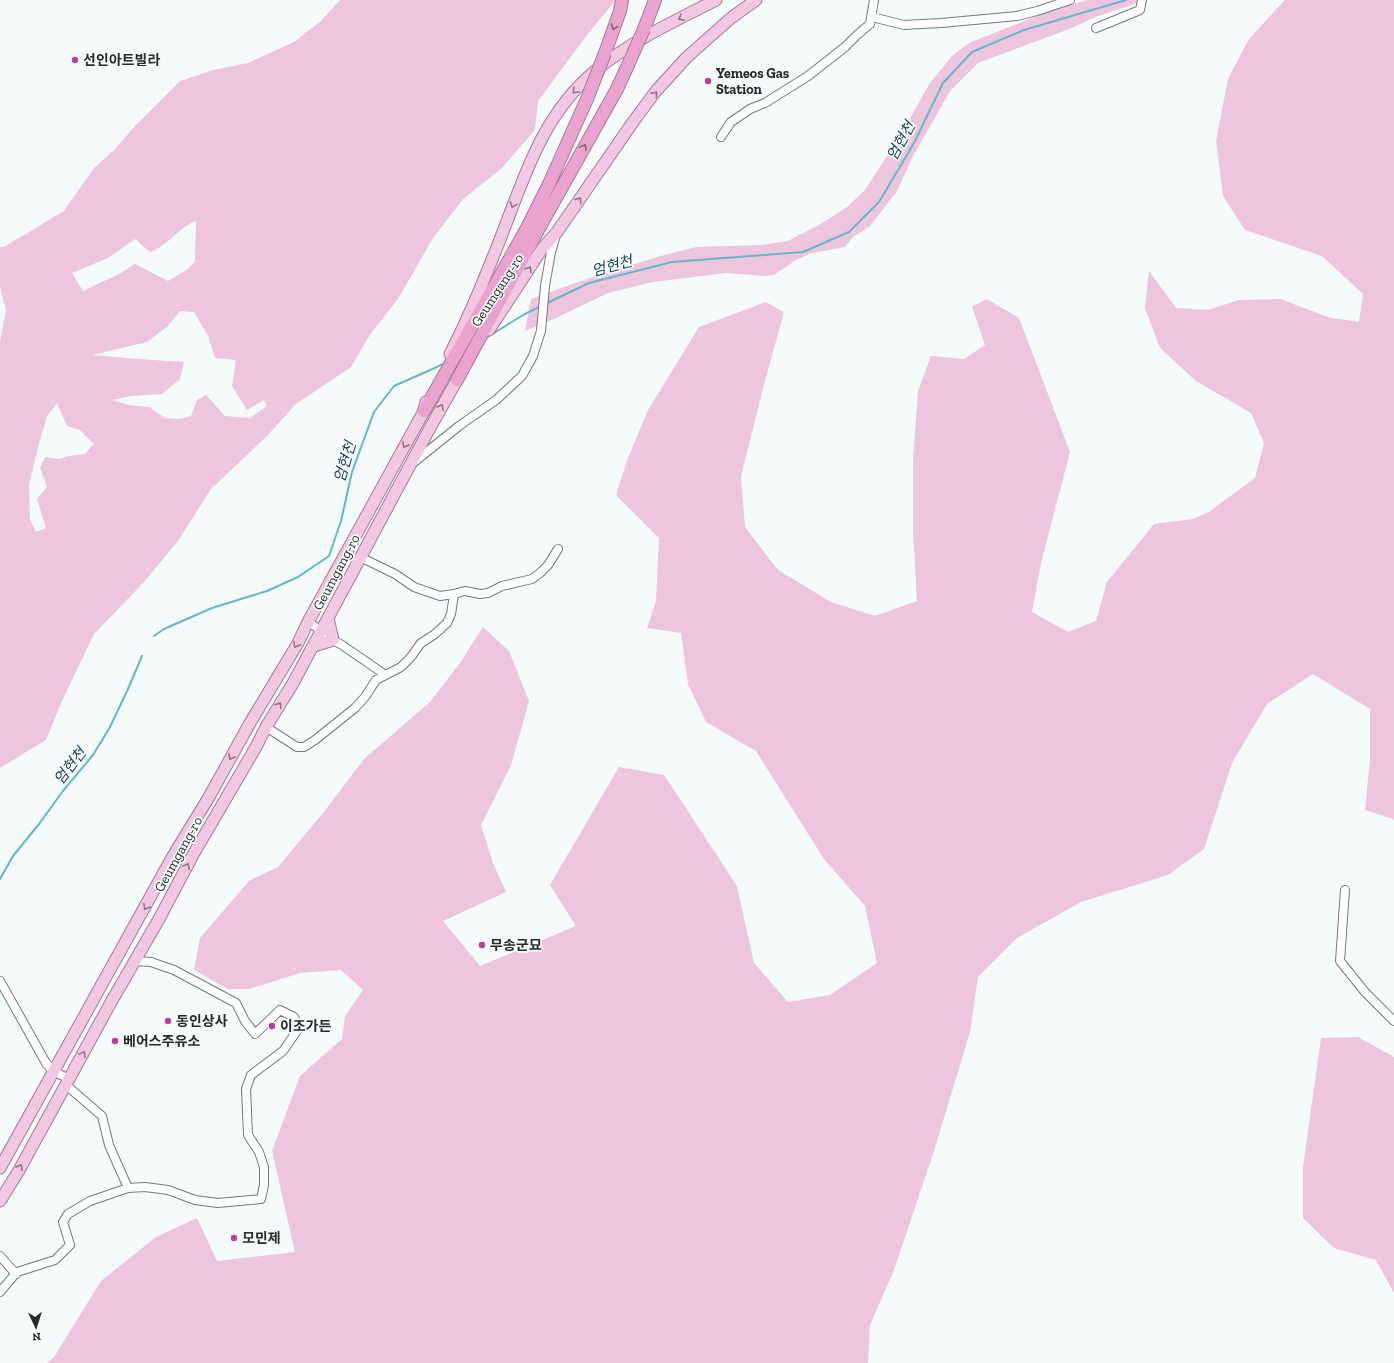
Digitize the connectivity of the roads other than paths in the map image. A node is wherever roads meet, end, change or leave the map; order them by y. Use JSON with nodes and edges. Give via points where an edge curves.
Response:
{"nodes":[{"id":1,"x":622,"y":0,"type":"edge"},
{"id":2,"x":655,"y":0,"type":"edge"},
{"id":3,"x":716,"y":0,"type":"edge"},
{"id":4,"x":756,"y":0,"type":"edge"},
{"id":5,"x":874,"y":0,"type":"edge"},
{"id":6,"x":1070,"y":0,"type":"edge"},
{"id":7,"x":1142,"y":0,"type":"edge"},
{"id":8,"x":872,"y":17,"type":"junction"},
{"id":9,"x":1096,"y":28,"type":"dead end"},
{"id":10,"x":721,"y":137,"type":"dead end"},
{"id":11,"x":557,"y":232,"type":"junction"},
{"id":12,"x":503,"y":303,"type":"junction"},
{"id":13,"x":470,"y":322,"type":"junction"},
{"id":14,"x":457,"y":380,"type":"joint"},
{"id":15,"x":427,"y":404,"type":"joint"},
{"id":16,"x":409,"y":466,"type":"junction"},
{"id":17,"x":558,"y":549,"type":"dead end"},
{"id":18,"x":360,"y":557,"type":"junction"},
{"id":19,"x":454,"y":594,"type":"junction"},
{"id":20,"x":328,"y":618,"type":"junction"},
{"id":21,"x":308,"y":622,"type":"junction"},
{"id":22,"x":322,"y":631,"type":"junction"},
{"id":23,"x":333,"y":640,"type":"junction"},
{"id":24,"x":314,"y":646,"type":"junction"},
{"id":25,"x":384,"y":674,"type":"junction"},
{"id":26,"x":266,"y":727,"type":"junction"},
{"id":27,"x":1345,"y":890,"type":"dead end"},
{"id":28,"x":135,"y":961,"type":"junction"},
{"id":29,"x":0,"y":981,"type":"edge"},
{"id":30,"x":1394,"y":1021,"type":"edge"},
{"id":31,"x":53,"y":1071,"type":"junction"},
{"id":32,"x":68,"y":1082,"type":"junction"},
{"id":33,"x":0,"y":1168,"type":"edge"},
{"id":34,"x":128,"y":1188,"type":"junction"},
{"id":35,"x":0,"y":1201,"type":"edge"},
{"id":36,"x":0,"y":1256,"type":"edge"},
{"id":37,"x":16,"y":1274,"type":"junction"},
{"id":38,"x":0,"y":1292,"type":"edge"}],
"edges":[{"from":1,"to":13,"type":"highway","one_way":true,"bridge":true,"via":[[587,99],[549,184],[527,228]]},
{"from":12,"to":2,"type":"highway","one_way":true,"bridge":true,"via":[[617,89]]},
{"from":3,"to":13,"type":"main road","one_way":true,"via":[[652,33],[620,53],[595,71],[556,115],[540,139],[527,168]]},
{"from":11,"to":4,"type":"main road","name":"Geumgang-ro","one_way":true,"via":[[656,91],[687,57],[731,18]]},
{"from":5,"to":8,"type":"street"},
{"from":6,"to":8,"type":"street","via":[[1017,16],[941,23],[904,25]]},
{"from":7,"to":9,"type":"street","via":[[1140,10]]},
{"from":8,"to":10,"type":"street","via":[[870,24],[845,47],[808,76],[731,122]]},
{"from":12,"to":11,"type":"main road","name":"Geumgang-ro","one_way":true,"via":[[542,248]]},
{"from":11,"to":16,"type":"street","via":[[551,252],[541,331],[533,356],[522,376],[496,400]]},
{"from":12,"to":14,"type":"highway"},
{"from":13,"to":15,"type":"highway"},
{"from":16,"to":14,"type":"main road","name":"Geumgang-ro","one_way":true},
{"from":15,"to":21,"type":"main road","name":"Geumgang-ro","one_way":true},
{"from":16,"to":18,"type":"main road","name":"Geumgang-ro"},
{"from":17,"to":19,"type":"street","via":[[548,565],[532,579],[502,586],[488,594],[465,591]]},
{"from":18,"to":19,"type":"street","via":[[395,574],[414,587],[440,596]]},
{"from":18,"to":20,"type":"main road","name":"Geumgang-ro"},
{"from":19,"to":25,"type":"street","via":[[447,623],[421,643],[401,667]]},
{"from":20,"to":22,"type":"main road","name":"Geumgang-ro"},
{"from":20,"to":23,"type":"main road"},
{"from":21,"to":22,"type":"street"},
{"from":21,"to":31,"type":"main road","name":"Geumgang-ro","one_way":true},
{"from":22,"to":23,"type":"street"},
{"from":22,"to":24,"type":"main road","name":"Geumgang-ro"},
{"from":23,"to":24,"type":"main road"},
{"from":23,"to":25,"type":"street"},
{"from":26,"to":24,"type":"main road","name":"Geumgang-ro","one_way":true},
{"from":25,"to":26,"type":"street","via":[[376,680],[355,708],[304,747],[297,747]]},
{"from":28,"to":26,"type":"main road","name":"Geumgang-ro","one_way":true},
{"from":27,"to":30,"type":"street","via":[[1340,961]]},
{"from":32,"to":28,"type":"main road","name":"Geumgang-ro","one_way":true},
{"from":28,"to":34,"type":"street","via":[[151,962],[174,970],[236,1003],[244,1021],[254,1034],[280,1010],[294,1017],[299,1028],[283,1051],[251,1075],[246,1089],[248,1135],[259,1152],[264,1167],[261,1198],[218,1203],[195,1200],[168,1190]]},
{"from":29,"to":31,"type":"street"},
{"from":31,"to":32,"type":"street"},
{"from":31,"to":33,"type":"main road","name":"Geumgang-ro"},
{"from":32,"to":34,"type":"street","via":[[102,1116],[109,1145]]},
{"from":35,"to":32,"type":"main road","name":"Geumgang-ro","one_way":true},
{"from":34,"to":37,"type":"street","via":[[90,1201],[68,1214],[64,1222],[70,1245],[54,1260]]},
{"from":36,"to":37,"type":"street"},
{"from":37,"to":38,"type":"street"}]}
